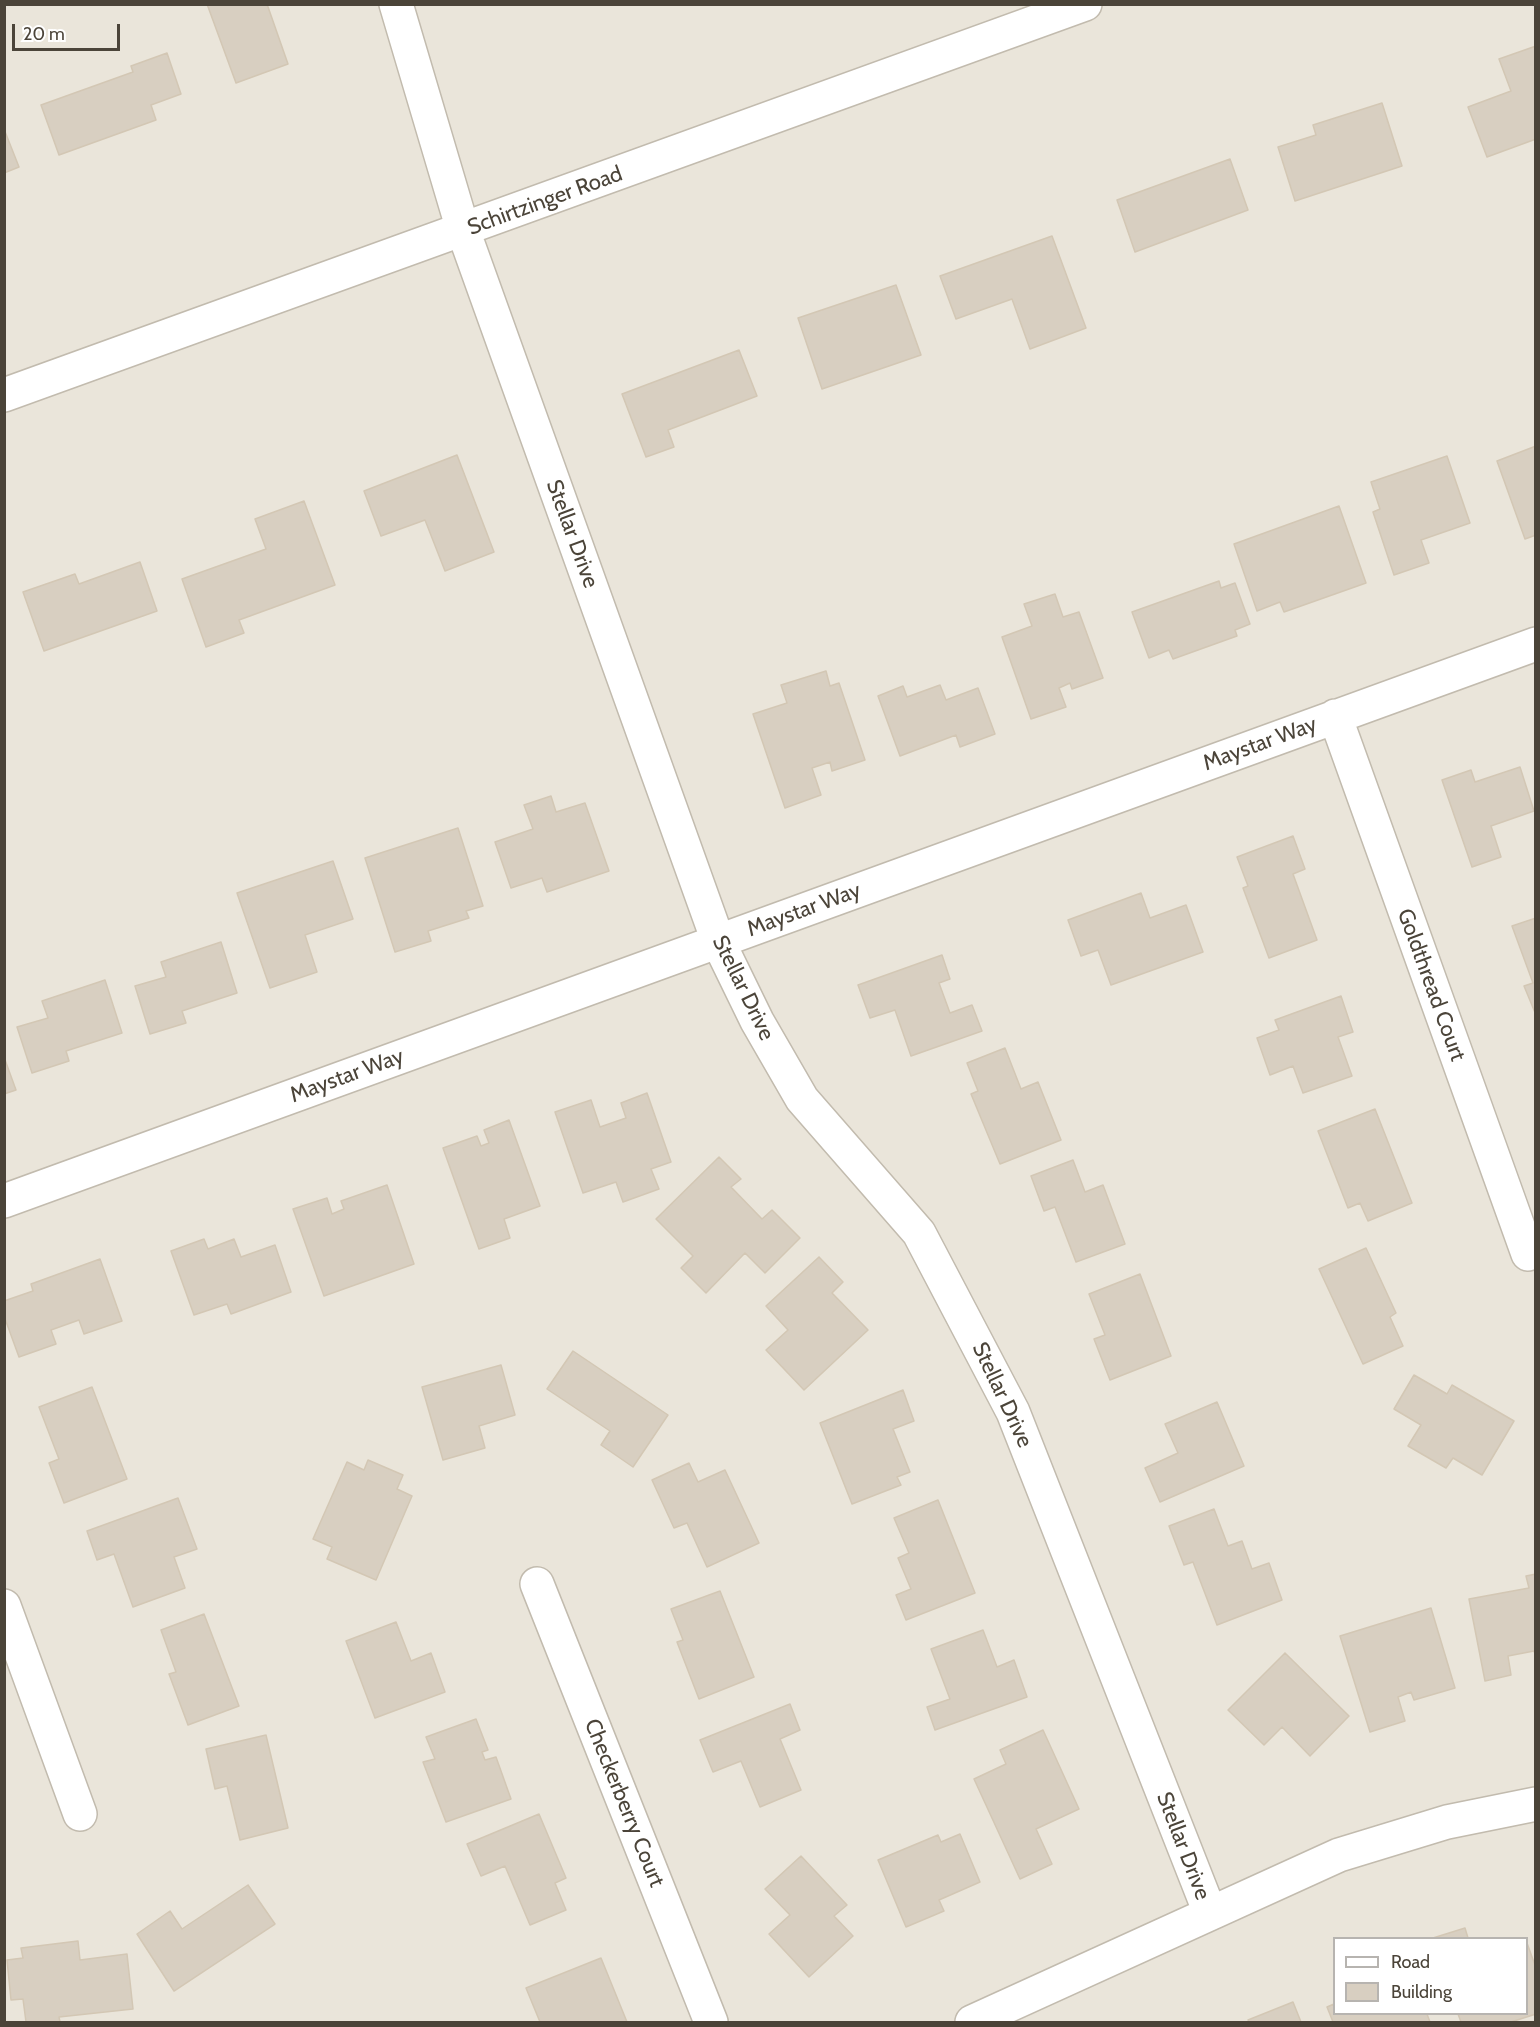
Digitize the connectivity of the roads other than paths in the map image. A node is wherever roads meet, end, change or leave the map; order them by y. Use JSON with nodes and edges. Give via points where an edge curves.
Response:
{"nodes":[{"id":1,"x":396,"y":4,"type":"edge"},
{"id":2,"x":1085,"y":4,"type":"edge"},
{"id":3,"x":463,"y":230,"type":"junction"},
{"id":4,"x":4,"y":395,"type":"edge"},
{"id":5,"x":1536,"y":644,"type":"edge"},
{"id":6,"x":1335,"y":716,"type":"junction"},
{"id":7,"x":718,"y":941,"type":"junction"},
{"id":8,"x":4,"y":1201,"type":"edge"},
{"id":9,"x":1528,"y":1254,"type":"dead end"},
{"id":10,"x":537,"y":1584,"type":"dead end"},
{"id":11,"x":4,"y":1606,"type":"edge"},
{"id":12,"x":1536,"y":1804,"type":"edge"},
{"id":13,"x":80,"y":1814,"type":"dead end"},
{"id":14,"x":1210,"y":1913,"type":"junction"},
{"id":15,"x":711,"y":2022,"type":"edge"},
{"id":16,"x":972,"y":2022,"type":"edge"}],
"edges":[{"from":1,"to":3,"type":"street","name":"Stellar Drive"},
{"from":2,"to":3,"type":"street","name":"Schirtzinger Road"},
{"from":3,"to":4,"type":"street","name":"Schirtzinger Road"},
{"from":3,"to":7,"type":"street","name":"Stellar Drive"},
{"from":5,"to":6,"type":"street","name":"Maystar Way"},
{"from":6,"to":7,"type":"street","name":"Maystar Way"},
{"from":6,"to":9,"type":"street","name":"Goldthread Court"},
{"from":7,"to":8,"type":"street","name":"Maystar Way"},
{"from":7,"to":14,"type":"street","name":"Stellar Drive","via":[[757,1021],[802,1099],[920,1233],[1013,1412]]},
{"from":10,"to":15,"type":"street","name":"Checkerberry Court"},
{"from":11,"to":13,"type":"street"},
{"from":12,"to":14,"type":"street","via":[[1447,1822],[1340,1855]]},
{"from":14,"to":16,"type":"street"}]}
